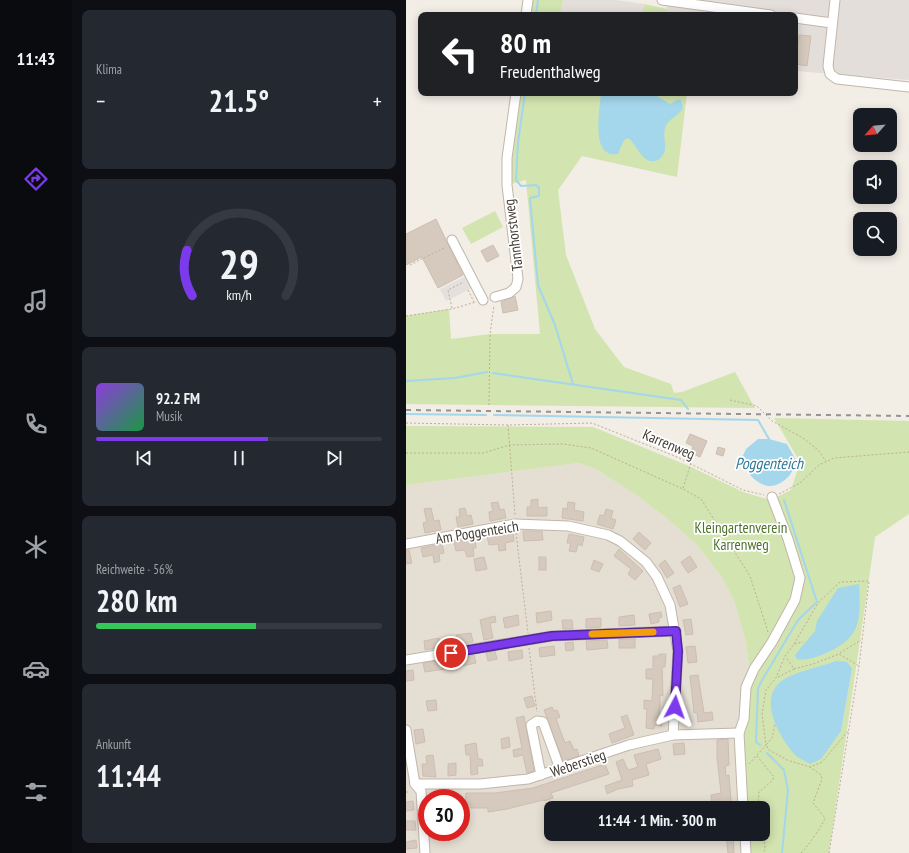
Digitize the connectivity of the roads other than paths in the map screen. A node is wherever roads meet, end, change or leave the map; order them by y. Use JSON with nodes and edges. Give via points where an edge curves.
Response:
{"nodes":[{"id":1,"x":528,"y":0,"type":"edge"},
{"id":2,"x":662,"y":0,"type":"edge"},
{"id":3,"x":835,"y":0,"type":"edge"},
{"id":4,"x":526,"y":12,"type":"edge"},
{"id":5,"x":749,"y":12,"type":"edge"},
{"id":6,"x":798,"y":18,"type":"edge"},
{"id":7,"x":832,"y":23,"type":"junction"},
{"id":8,"x":909,"y":88,"type":"edge"},
{"id":9,"x":516,"y":96,"type":"edge"},
{"id":10,"x":453,"y":242,"type":"road end"},
{"id":11,"x":495,"y":297,"type":"road end"},
{"id":12,"x":479,"y":302,"type":"road end"},
{"id":13,"x":772,"y":497,"type":"road end"},
{"id":14,"x":406,"y":544,"type":"edge"},
{"id":15,"x":676,"y":631,"type":"junction"},
{"id":16,"x":406,"y":660,"type":"edge"},
{"id":17,"x":406,"y":730,"type":"edge"},
{"id":18,"x":739,"y":733,"type":"junction"},
{"id":19,"x":673,"y":735,"type":"junction"},
{"id":20,"x":560,"y":769,"type":"junction"},
{"id":21,"x":541,"y":775,"type":"junction"},
{"id":22,"x":415,"y":784,"type":"junction"},
{"id":23,"x":743,"y":801,"type":"edge"},
{"id":24,"x":745,"y":841,"type":"edge"},
{"id":25,"x":425,"y":853,"type":"edge"},
{"id":26,"x":746,"y":853,"type":"edge"}],
"edges":[{"from":1,"to":4,"type":"street"},
{"from":2,"to":5,"type":"street"},
{"from":3,"to":7,"type":"street"},
{"from":6,"to":7,"type":"street"},
{"from":7,"to":8,"type":"street","via":[[828,66],[830,74],[837,79]]},
{"from":9,"to":11,"type":"street","name":"Tannhorstweg","via":[[507,158],[507,185],[518,279],[516,287],[509,293]]},
{"from":10,"to":12,"type":"street"},
{"from":13,"to":18,"type":"street","via":[[800,578],[795,600],[746,687],[744,719]]},
{"from":14,"to":15,"type":"street","name":"Am Poggenteich","via":[[516,524],[568,526],[608,535],[642,558],[657,577],[670,605]]},
{"from":15,"to":16,"type":"street","via":[[552,636]]},
{"from":15,"to":19,"type":"street","name":"Am Poggenteich","via":[[678,651]]},
{"from":17,"to":22,"type":"street"},
{"from":18,"to":19,"type":"street","name":"Weberstieg"},
{"from":18,"to":23,"type":"street"},
{"from":19,"to":20,"type":"street","name":"Weberstieg","via":[[629,745]]},
{"from":20,"to":21,"type":"street","name":"Weberstieg"},
{"from":20,"to":21,"type":"street","via":[[543,722],[537,721],[531,725]]},
{"from":21,"to":22,"type":"street","name":"Weberstieg","via":[[528,779],[480,784]]},
{"from":22,"to":25,"type":"street","via":[[421,791]]},
{"from":24,"to":26,"type":"street"}]}
